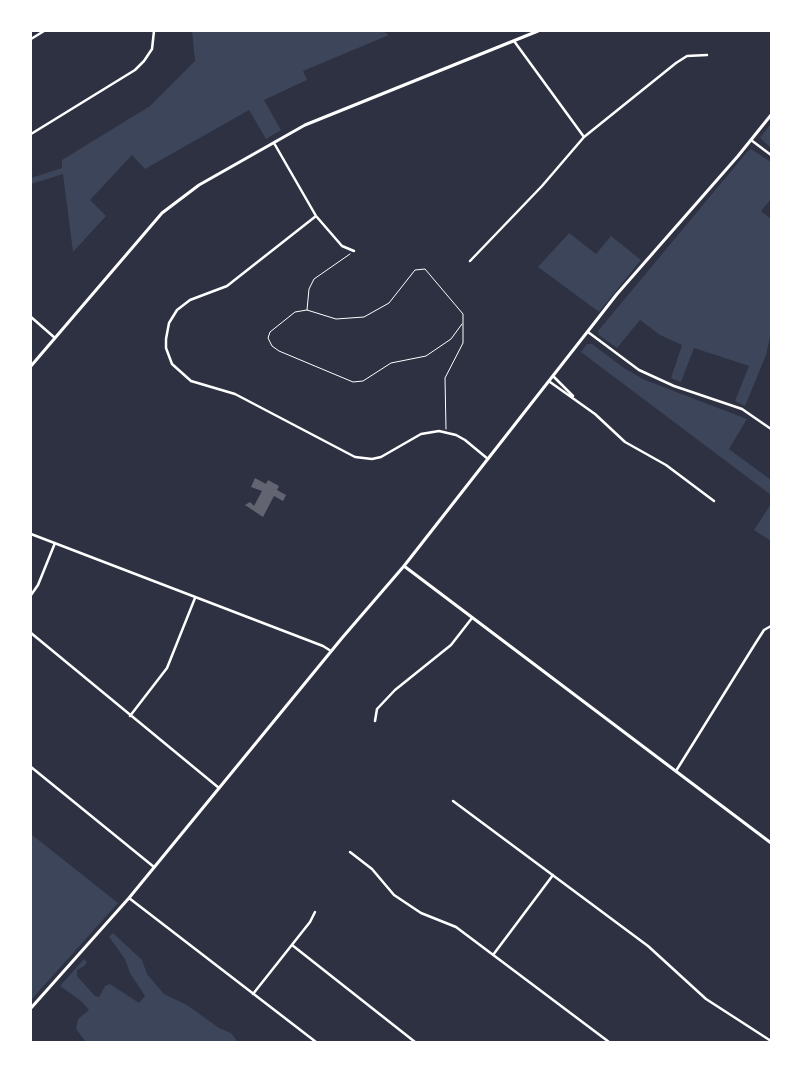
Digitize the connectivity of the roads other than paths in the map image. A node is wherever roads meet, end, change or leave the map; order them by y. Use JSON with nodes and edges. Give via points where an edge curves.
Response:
{"nodes":[{"id":1,"x":44,"y":31,"type":"edge"},
{"id":2,"x":154,"y":31,"type":"edge"},
{"id":3,"x":538,"y":31,"type":"edge"},
{"id":4,"x":31,"y":39,"type":"edge"},
{"id":5,"x":514,"y":42,"type":"junction"},
{"id":6,"x":707,"y":55,"type":"dead end"},
{"id":7,"x":771,"y":115,"type":"edge"},
{"id":8,"x":31,"y":134,"type":"edge"},
{"id":9,"x":584,"y":137,"type":"junction"},
{"id":10,"x":751,"y":140,"type":"junction"},
{"id":11,"x":273,"y":142,"type":"junction"},
{"id":12,"x":771,"y":155,"type":"edge"},
{"id":13,"x":316,"y":216,"type":"junction"},
{"id":14,"x":354,"y":251,"type":"road end"},
{"id":15,"x":470,"y":261,"type":"dead end"},
{"id":16,"x":31,"y":317,"type":"edge"},
{"id":17,"x":588,"y":332,"type":"junction"},
{"id":18,"x":55,"y":338,"type":"junction"},
{"id":19,"x":31,"y":366,"type":"edge"},
{"id":20,"x":554,"y":377,"type":"junction"},
{"id":21,"x":550,"y":382,"type":"junction"},
{"id":22,"x":574,"y":397,"type":"junction"},
{"id":23,"x":771,"y":429,"type":"edge"},
{"id":24,"x":489,"y":460,"type":"junction"},
{"id":25,"x":714,"y":501,"type":"dead end"},
{"id":26,"x":31,"y":534,"type":"edge"},
{"id":27,"x":56,"y":543,"type":"junction"},
{"id":28,"x":404,"y":566,"type":"junction"},
{"id":29,"x":31,"y":595,"type":"edge"},
{"id":30,"x":195,"y":597,"type":"junction"},
{"id":31,"x":472,"y":618,"type":"junction"},
{"id":32,"x":771,"y":626,"type":"edge"},
{"id":33,"x":31,"y":634,"type":"edge"},
{"id":34,"x":331,"y":651,"type":"junction"},
{"id":35,"x":130,"y":716,"type":"junction"},
{"id":36,"x":376,"y":721,"type":"dead end"},
{"id":37,"x":31,"y":767,"type":"edge"},
{"id":38,"x":676,"y":771,"type":"junction"},
{"id":39,"x":220,"y":788,"type":"junction"},
{"id":40,"x":454,"y":801,"type":"dead end"},
{"id":41,"x":771,"y":843,"type":"edge"},
{"id":42,"x":350,"y":852,"type":"dead end"},
{"id":43,"x":155,"y":868,"type":"junction"},
{"id":44,"x":553,"y":875,"type":"junction"},
{"id":45,"x":129,"y":898,"type":"junction"},
{"id":46,"x":315,"y":912,"type":"dead end"},
{"id":47,"x":292,"y":946,"type":"junction"},
{"id":48,"x":493,"y":955,"type":"junction"},
{"id":49,"x":253,"y":994,"type":"junction"},
{"id":50,"x":31,"y":1008,"type":"edge"},
{"id":51,"x":771,"y":1041,"type":"edge"},
{"id":52,"x":316,"y":1042,"type":"edge"},
{"id":53,"x":415,"y":1042,"type":"edge"},
{"id":54,"x":609,"y":1042,"type":"edge"}],
"edges":[{"from":1,"to":4,"type":"street"},
{"from":2,"to":8,"type":"street","via":[[152,49],[135,70]]},
{"from":3,"to":5,"type":"street"},
{"from":5,"to":9,"type":"street"},
{"from":5,"to":11,"type":"street","via":[[305,125]]},
{"from":6,"to":9,"type":"street","via":[[687,56]]},
{"from":7,"to":10,"type":"street"},
{"from":9,"to":15,"type":"street"},
{"from":10,"to":12,"type":"street"},
{"from":10,"to":17,"type":"street"},
{"from":11,"to":13,"type":"street"},
{"from":11,"to":18,"type":"street","via":[[199,185],[167,208]]},
{"from":13,"to":14,"type":"street","via":[[342,246]]},
{"from":13,"to":24,"type":"street","via":[[227,286],[190,300],[177,310],[169,323],[166,339],[172,364],[191,382],[235,394],[355,457],[381,457],[421,434],[446,432],[465,440]]},
{"from":16,"to":18,"type":"street"},
{"from":17,"to":20,"type":"street"},
{"from":17,"to":23,"type":"street","via":[[639,370],[674,386],[742,409]]},
{"from":18,"to":19,"type":"street"},
{"from":20,"to":21,"type":"street"},
{"from":20,"to":22,"type":"street"},
{"from":21,"to":22,"type":"street"},
{"from":21,"to":24,"type":"street"},
{"from":22,"to":25,"type":"street","via":[[625,442],[666,465]]},
{"from":24,"to":28,"type":"street"},
{"from":26,"to":27,"type":"street"},
{"from":27,"to":29,"type":"street"},
{"from":27,"to":30,"type":"street"},
{"from":28,"to":31,"type":"street"},
{"from":28,"to":34,"type":"street"},
{"from":30,"to":34,"type":"street"},
{"from":30,"to":35,"type":"street","via":[[167,668]]},
{"from":31,"to":36,"type":"street","via":[[451,645],[394,690],[378,709]]},
{"from":31,"to":38,"type":"street"},
{"from":32,"to":38,"type":"street","via":[[755,644]]},
{"from":33,"to":35,"type":"street"},
{"from":34,"to":39,"type":"street"},
{"from":35,"to":39,"type":"street"},
{"from":37,"to":43,"type":"street"},
{"from":38,"to":41,"type":"street"},
{"from":39,"to":43,"type":"street"},
{"from":40,"to":44,"type":"street"},
{"from":42,"to":48,"type":"street","via":[[372,868],[394,896],[421,913],[456,927]]},
{"from":43,"to":45,"type":"street"},
{"from":44,"to":48,"type":"street"},
{"from":44,"to":51,"type":"street","via":[[648,946],[706,999]]},
{"from":45,"to":49,"type":"street"},
{"from":45,"to":50,"type":"street"},
{"from":46,"to":47,"type":"street"},
{"from":47,"to":49,"type":"street"},
{"from":47,"to":53,"type":"street"},
{"from":48,"to":54,"type":"street"},
{"from":49,"to":52,"type":"street"}]}
